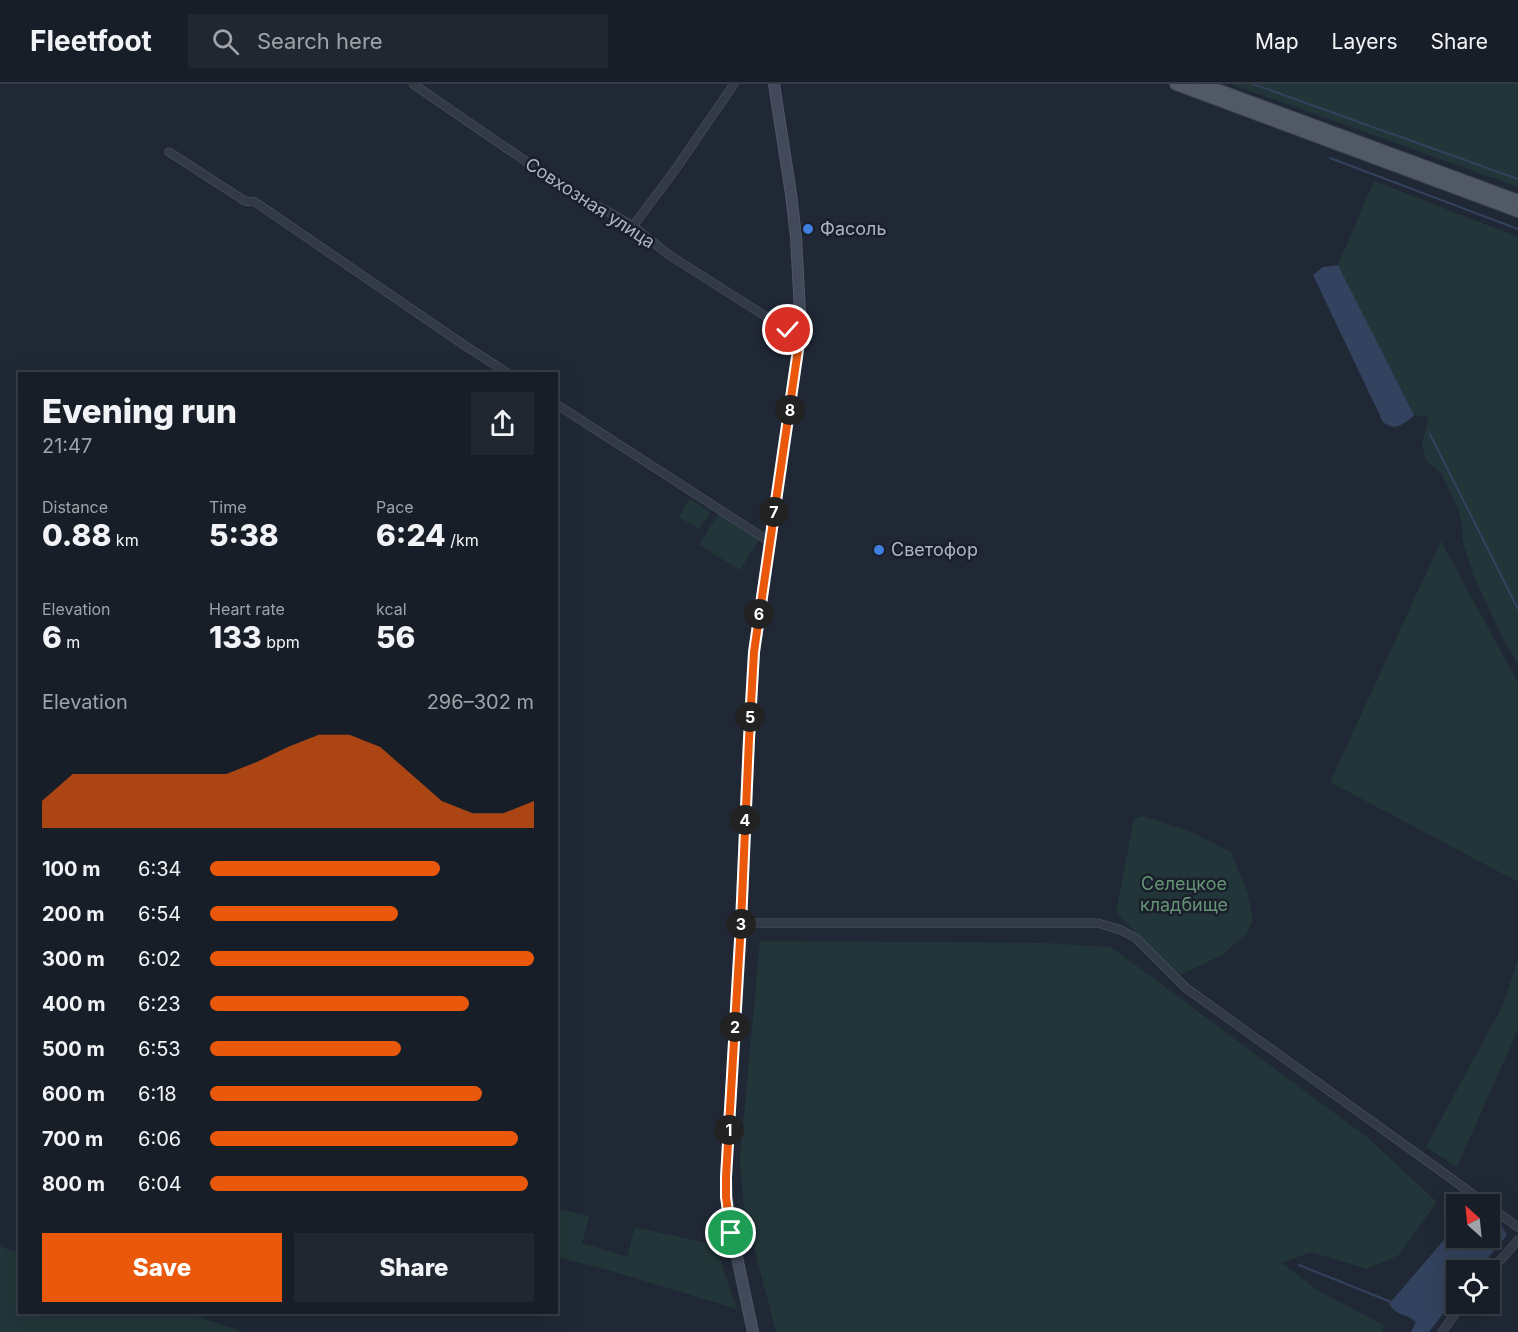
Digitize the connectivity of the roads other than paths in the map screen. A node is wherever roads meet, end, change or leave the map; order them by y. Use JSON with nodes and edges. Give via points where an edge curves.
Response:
{"nodes":[{"id":1,"x":413,"y":84,"type":"edge"},
{"id":2,"x":734,"y":84,"type":"edge"},
{"id":3,"x":774,"y":84,"type":"edge"},
{"id":4,"x":1176,"y":84,"type":"edge"},
{"id":5,"x":1201,"y":84,"type":"edge"},
{"id":6,"x":169,"y":152,"type":"dead end"},
{"id":7,"x":1518,"y":201,"type":"edge"},
{"id":8,"x":1518,"y":211,"type":"edge"},
{"id":9,"x":633,"y":226,"type":"junction"},
{"id":10,"x":800,"y":336,"type":"junction"},
{"id":11,"x":506,"y":372,"type":"edge"},
{"id":12,"x":558,"y":405,"type":"edge"},
{"id":13,"x":770,"y":542,"type":"junction"},
{"id":14,"x":741,"y":923,"type":"junction"},
{"id":15,"x":1472,"y":1194,"type":"edge"},
{"id":16,"x":1500,"y":1214,"type":"edge"},
{"id":17,"x":1518,"y":1227,"type":"edge"},
{"id":18,"x":1518,"y":1240,"type":"edge"},
{"id":19,"x":1500,"y":1261,"type":"edge"},
{"id":20,"x":1455,"y":1314,"type":"edge"},
{"id":21,"x":753,"y":1332,"type":"edge"},
{"id":22,"x":1442,"y":1332,"type":"edge"}],
"edges":[{"from":1,"to":9,"type":"street","name":"Совхозная улица","via":[[559,184]]},
{"from":2,"to":9,"type":"street"},
{"from":3,"to":10,"type":"street","via":[[796,237]]},
{"from":4,"to":8,"type":"main road"},
{"from":5,"to":7,"type":"main road"},
{"from":6,"to":11,"type":"street","via":[[245,201],[255,202]]},
{"from":9,"to":10,"type":"street","name":"Совхозная улица","via":[[669,255]]},
{"from":10,"to":13,"type":"street"},
{"from":12,"to":13,"type":"street"},
{"from":13,"to":14,"type":"street","via":[[753,662]]},
{"from":14,"to":15,"type":"street","via":[[1098,923],[1121,930],[1136,938],[1186,988]]},
{"from":14,"to":21,"type":"street","via":[[726,1197]]},
{"from":16,"to":17,"type":"street"},
{"from":18,"to":19,"type":"street"},
{"from":20,"to":22,"type":"street"}]}
